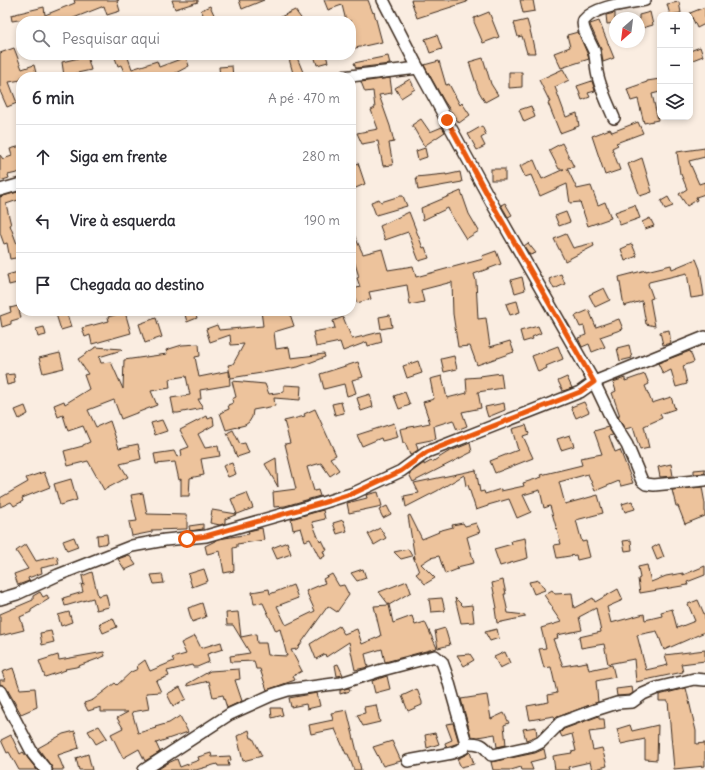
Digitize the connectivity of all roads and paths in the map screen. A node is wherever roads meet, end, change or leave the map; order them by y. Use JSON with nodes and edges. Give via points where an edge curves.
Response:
{"nodes":[{"id":1,"x":383,"y":0,"type":"edge"},
{"id":2,"x":645,"y":0,"type":"edge"},
{"id":3,"x":418,"y":68,"type":"junction"},
{"id":4,"x":356,"y":75,"type":"edge"},
{"id":5,"x":614,"y":118,"type":"dead end"},
{"id":6,"x":16,"y":185,"type":"edge"},
{"id":7,"x":0,"y":190,"type":"edge"},
{"id":8,"x":705,"y":337,"type":"edge"},
{"id":9,"x":594,"y":382,"type":"junction"},
{"id":10,"x":705,"y":480,"type":"edge"},
{"id":11,"x":0,"y":599,"type":"edge"},
{"id":12,"x":705,"y":680,"type":"edge"},
{"id":13,"x":0,"y":691,"type":"edge"},
{"id":14,"x":466,"y":743,"type":"junction"},
{"id":15,"x":408,"y":761,"type":"dead end"},
{"id":16,"x":46,"y":770,"type":"edge"},
{"id":17,"x":144,"y":770,"type":"edge"}],
"edges":[{"from":1,"to":3,"type":"street"},
{"from":2,"to":5,"type":"street","via":[[609,6],[590,15],[583,23],[595,52],[597,73]]},
{"from":3,"to":4,"type":"street"},
{"from":3,"to":9,"type":"street"},
{"from":6,"to":7,"type":"street"},
{"from":8,"to":9,"type":"street"},
{"from":9,"to":10,"type":"street","via":[[627,445],[642,481],[654,485]]},
{"from":9,"to":11,"type":"street","via":[[580,392],[427,452],[401,471],[354,493],[206,536],[132,546]]},
{"from":12,"to":14,"type":"street","via":[[694,679],[656,688],[632,702],[606,706],[560,723],[541,742],[532,746],[493,756],[481,745]]},
{"from":13,"to":16,"type":"street","via":[[33,754]]},
{"from":14,"to":15,"type":"street","via":[[464,748],[452,753]]},
{"from":14,"to":17,"type":"street","via":[[448,676],[442,662],[438,657],[432,656],[341,683],[288,690],[272,695],[230,714]]}]}
